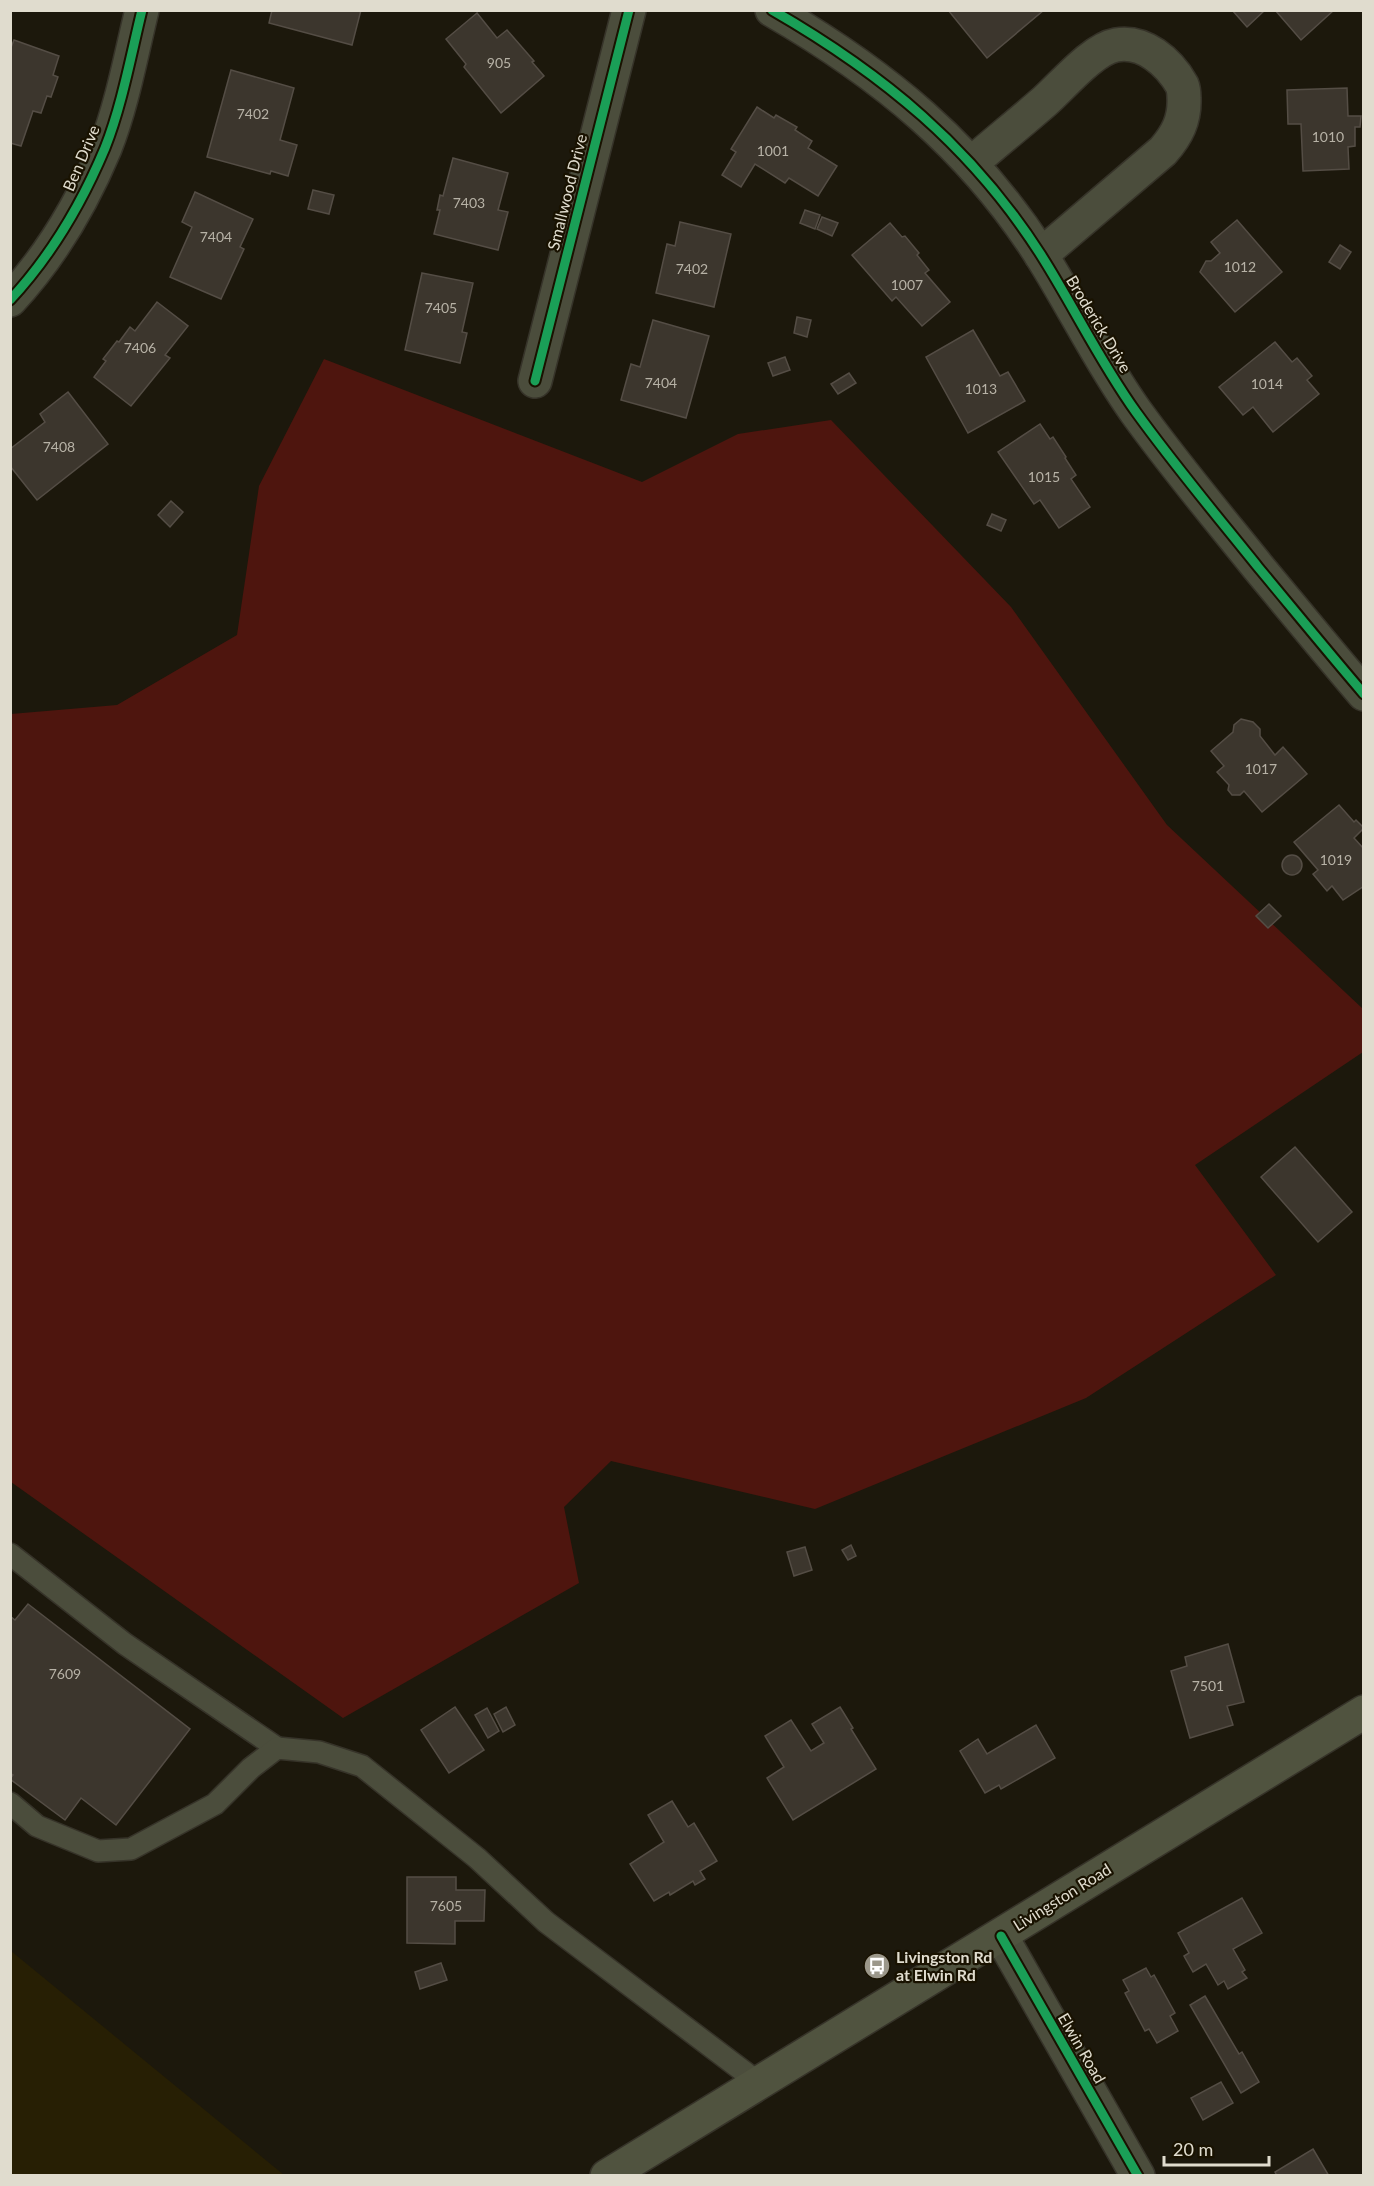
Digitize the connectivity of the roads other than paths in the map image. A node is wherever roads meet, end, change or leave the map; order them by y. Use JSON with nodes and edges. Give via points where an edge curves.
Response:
{"nodes":[{"id":1,"x":142,"y":10,"type":"edge"},
{"id":2,"x":629,"y":10,"type":"edge"},
{"id":3,"x":772,"y":10,"type":"edge"},
{"id":4,"x":972,"y":163,"type":"junction"},
{"id":5,"x":1041,"y":255,"type":"junction"},
{"id":6,"x":10,"y":300,"type":"edge"},
{"id":7,"x":535,"y":381,"type":"dead end"},
{"id":8,"x":1364,"y":694,"type":"edge"},
{"id":9,"x":10,"y":1554,"type":"edge"},
{"id":10,"x":1364,"y":1712,"type":"edge"},
{"id":11,"x":277,"y":1748,"type":"junction"},
{"id":12,"x":10,"y":1803,"type":"edge"},
{"id":13,"x":1001,"y":1935,"type":"junction"},
{"id":14,"x":759,"y":2083,"type":"junction"},
{"id":15,"x":615,"y":2173,"type":"edge"},
{"id":16,"x":1138,"y":2175,"type":"edge"}],
"edges":[{"from":1,"to":6,"type":"street","name":"Ben Drive","via":[[105,147],[85,192],[44,258]]},
{"from":2,"to":7,"type":"street","name":"Smallwood Drive"},
{"from":3,"to":4,"type":"street","name":"Broderick Drive","via":[[844,54],[893,91]]},
{"from":4,"to":5,"type":"street","name":"Broderick Drive"},
{"from":4,"to":5,"type":"street","via":[[1100,52],[1115,45],[1136,44],[1171,68],[1184,88],[1185,113],[1176,137]]},
{"from":5,"to":8,"type":"street","name":"Broderick Drive","via":[[1136,412]]},
{"from":9,"to":11,"type":"lane","via":[[125,1644]]},
{"from":10,"to":13,"type":"main road","name":"Livingston Road"},
{"from":11,"to":12,"type":"lane","via":[[215,1804],[131,1850],[98,1851],[37,1826]]},
{"from":11,"to":14,"type":"lane","via":[[320,1752],[362,1766],[477,1858],[546,1923]]},
{"from":13,"to":14,"type":"main road","name":"Livingston Road"},
{"from":13,"to":16,"type":"street","name":"Elwin Road"},
{"from":14,"to":15,"type":"main road","name":"Livingston Road"}]}
